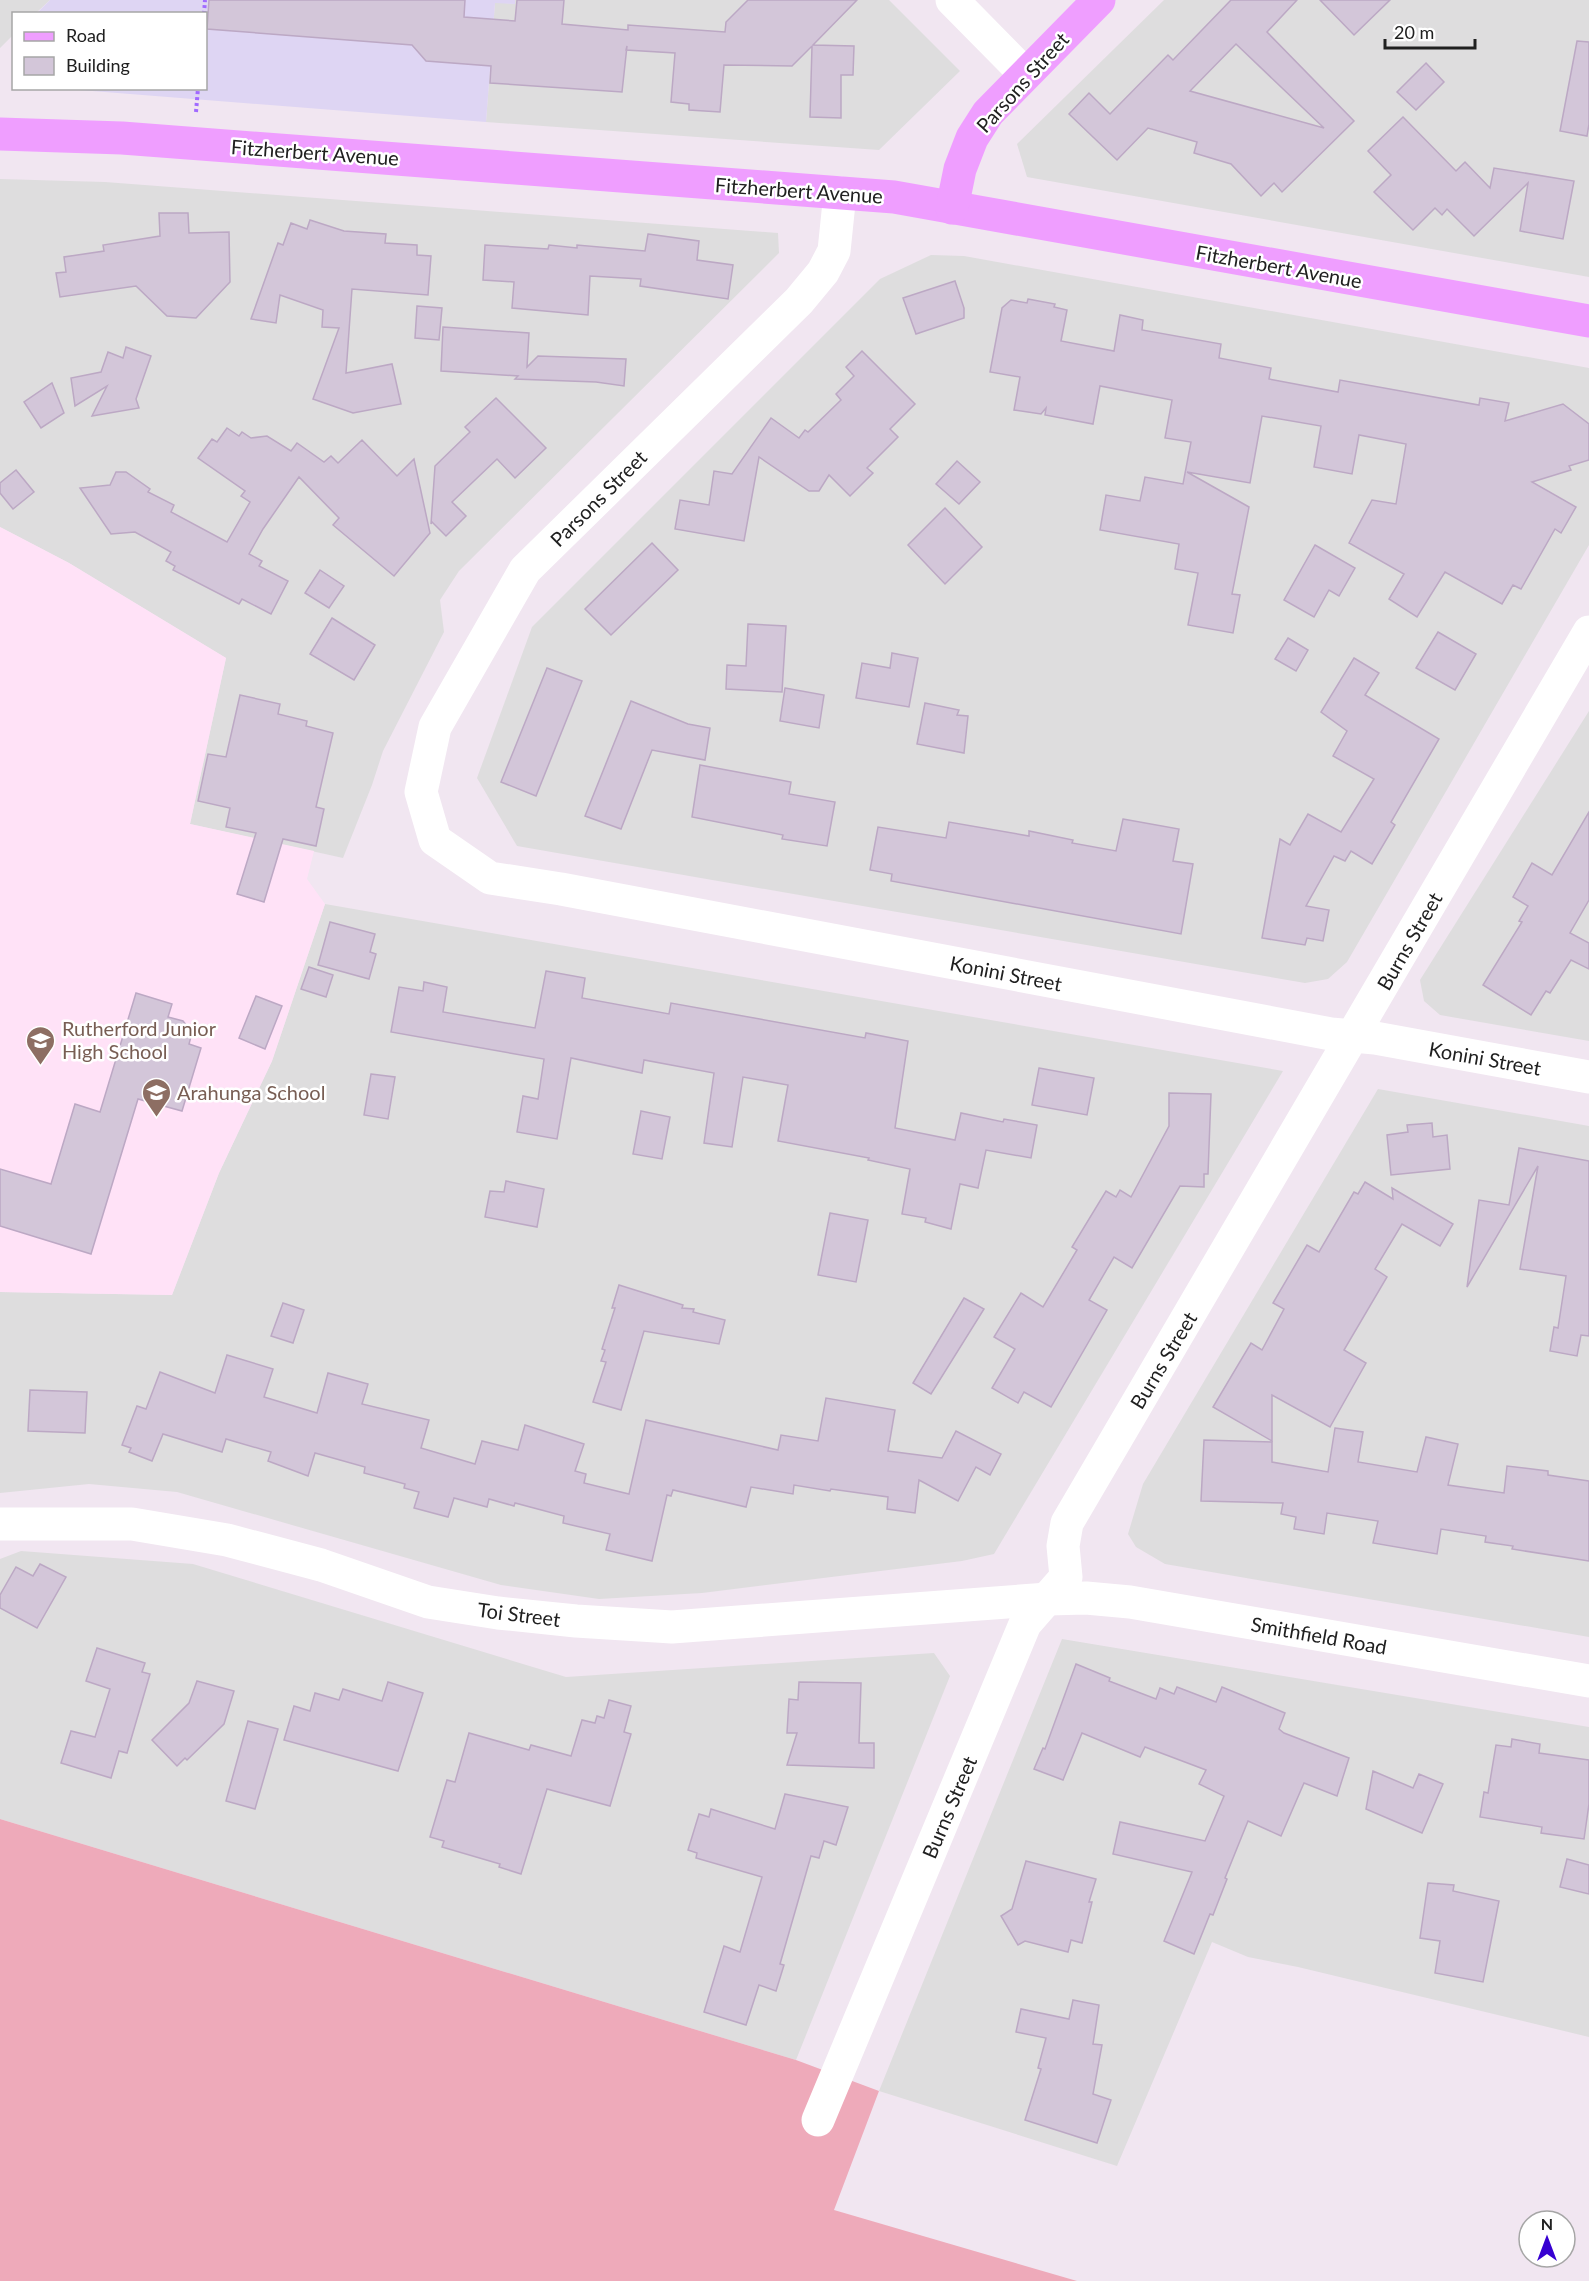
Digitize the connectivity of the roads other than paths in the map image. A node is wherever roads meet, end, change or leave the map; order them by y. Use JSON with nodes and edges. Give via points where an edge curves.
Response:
{"nodes":[{"id":1,"x":952,"y":0,"type":"edge"},
{"id":2,"x":1099,"y":0,"type":"edge"},
{"id":3,"x":1025,"y":74,"type":"junction"},
{"id":4,"x":0,"y":134,"type":"edge"},
{"id":5,"x":840,"y":193,"type":"junction"},
{"id":6,"x":952,"y":208,"type":"junction"},
{"id":7,"x":1589,"y":321,"type":"edge"},
{"id":8,"x":1589,"y":632,"type":"edge"},
{"id":9,"x":435,"y":840,"type":"joint"},
{"id":10,"x":1354,"y":1036,"type":"junction"},
{"id":11,"x":1589,"y":1077,"type":"edge"},
{"id":12,"x":0,"y":1524,"type":"edge"},
{"id":13,"x":1048,"y":1599,"type":"junction"},
{"id":14,"x":1589,"y":1681,"type":"edge"},
{"id":15,"x":818,"y":2120,"type":"dead end"}],
"edges":[{"from":1,"to":3,"type":"street"},
{"from":2,"to":3,"type":"main road","name":"Parsons Street"},
{"from":3,"to":6,"type":"main road","name":"Parsons Street","via":[[988,113],[972,138],[960,169]]},
{"from":4,"to":5,"type":"main road","name":"Fitzherbert Avenue","via":[[122,138]]},
{"from":5,"to":6,"type":"main road","name":"Fitzherbert Avenue","via":[[894,197]]},
{"from":5,"to":9,"type":"street","name":"Parsons Street","via":[[834,251],[823,272],[799,301],[525,570],[435,727],[421,792]]},
{"from":6,"to":7,"type":"main road","name":"Fitzherbert Avenue"},
{"from":8,"to":10,"type":"street","name":"Burns Street"},
{"from":9,"to":10,"type":"street","name":"Konini Street","via":[[490,878]]},
{"from":10,"to":11,"type":"street","name":"Konini Street"},
{"from":10,"to":13,"type":"street","name":"Burns Street","via":[[1067,1523],[1063,1546],[1066,1577]]},
{"from":12,"to":13,"type":"street","name":"Toi Street","via":[[144,1526],[227,1540],[311,1562],[428,1602],[576,1621],[672,1627]]},
{"from":13,"to":14,"type":"street","name":"Smithfield Road","via":[[1130,1602]]},
{"from":13,"to":15,"type":"street","name":"Burns Street","via":[[1025,1624]]}]}
